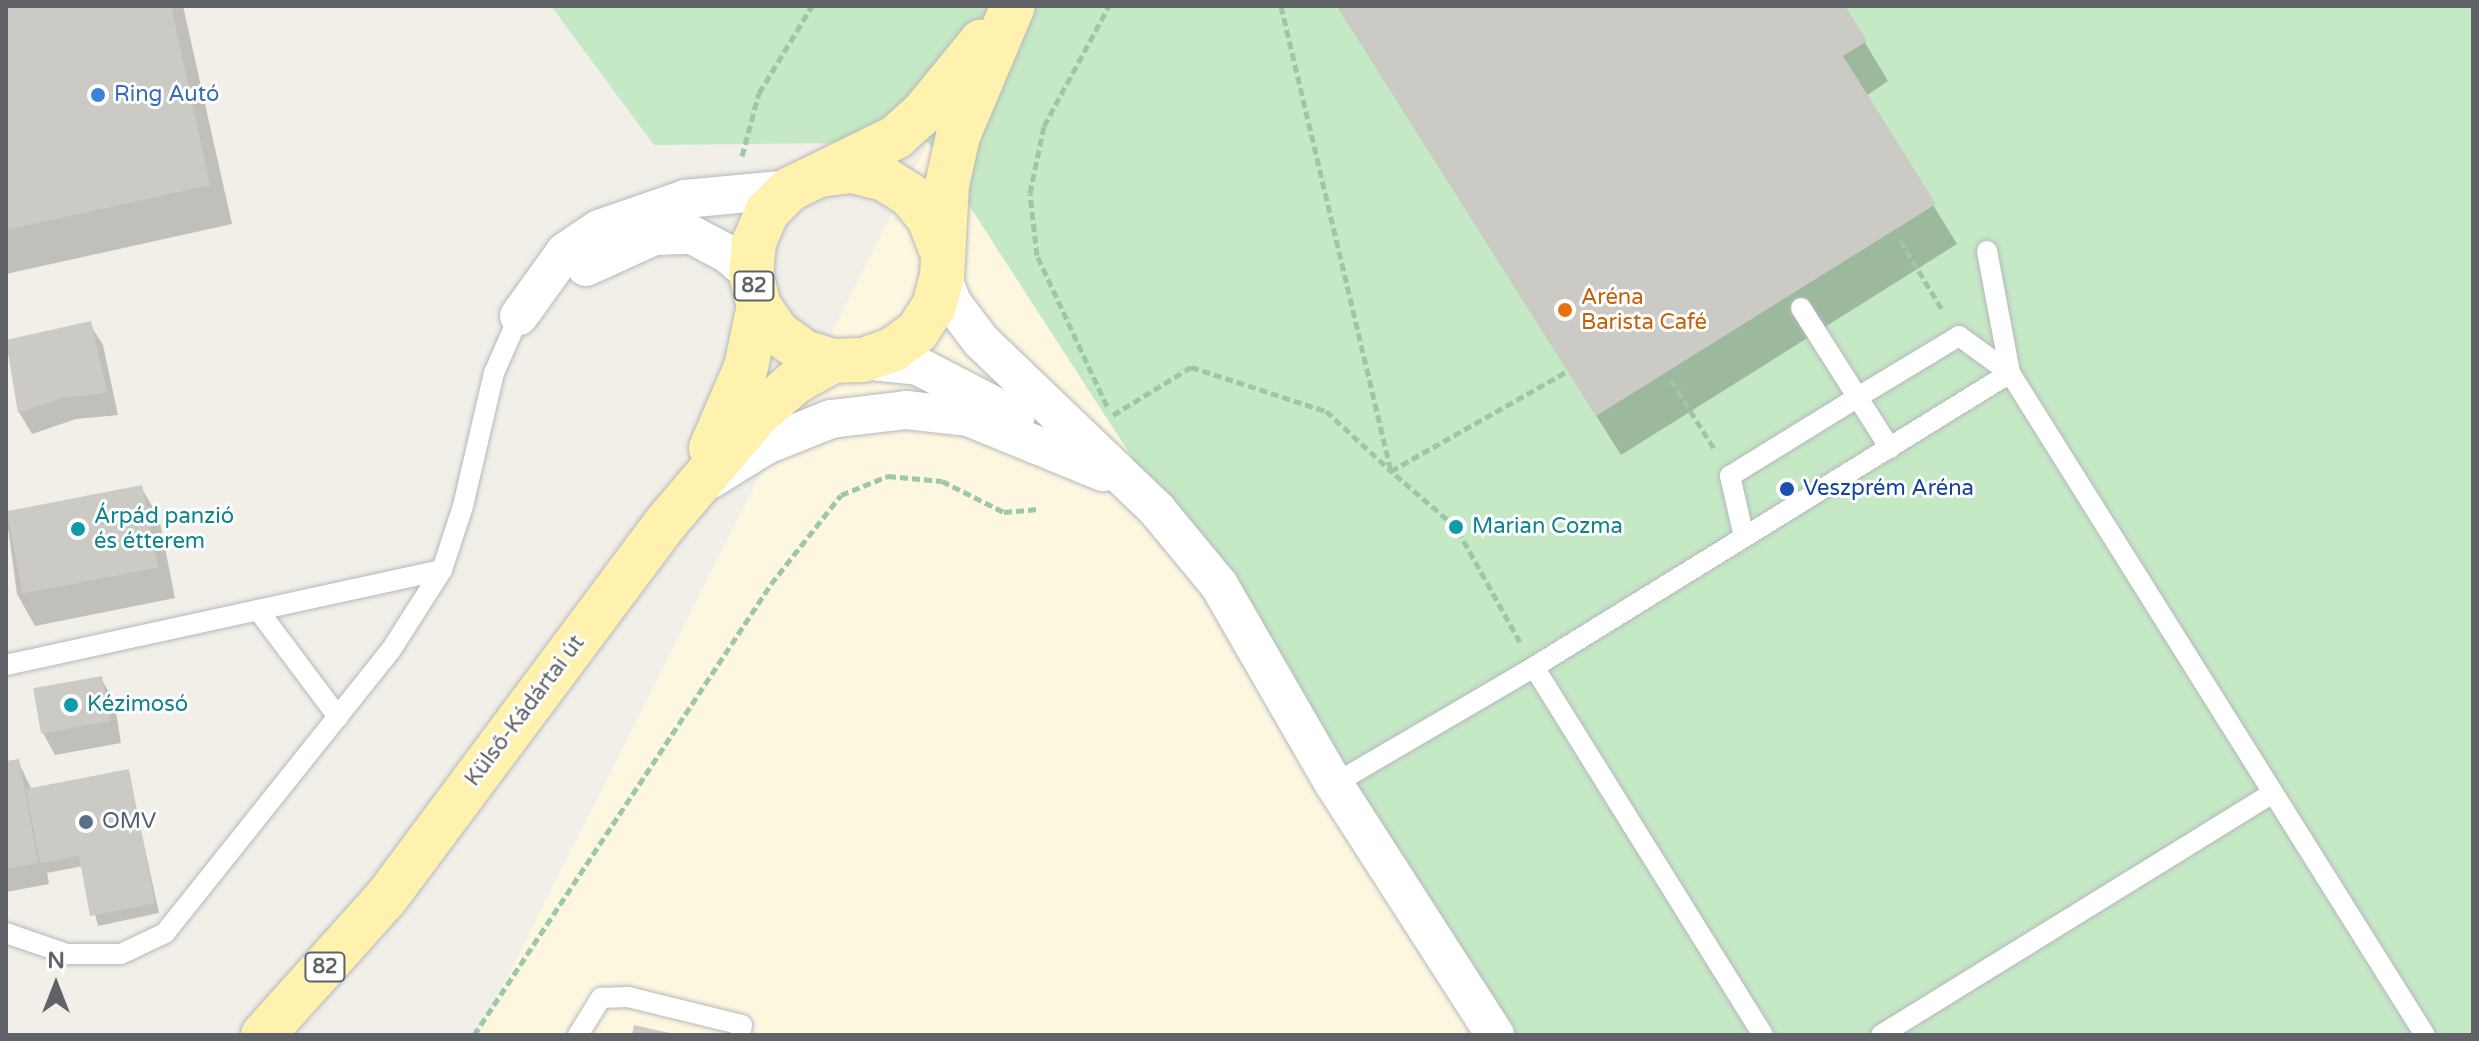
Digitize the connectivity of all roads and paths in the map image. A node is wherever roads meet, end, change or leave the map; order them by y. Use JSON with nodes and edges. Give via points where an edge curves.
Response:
{"nodes":[{"id":1,"x":812,"y":6,"type":"edge"},
{"id":2,"x":1012,"y":6,"type":"edge"},
{"id":3,"x":1109,"y":6,"type":"edge"},
{"id":4,"x":1281,"y":6,"type":"edge"},
{"id":5,"x":805,"y":182,"type":"junction"},
{"id":6,"x":733,"y":193,"type":"junction"},
{"id":7,"x":1900,"y":240,"type":"dead end"},
{"id":8,"x":1987,"y":251,"type":"dead end"},
{"id":9,"x":941,"y":262,"type":"junction"},
{"id":10,"x":755,"y":290,"type":"junction"},
{"id":11,"x":1801,"y":308,"type":"dead end"},
{"id":12,"x":519,"y":316,"type":"junction"},
{"id":13,"x":1959,"y":336,"type":"junction"},
{"id":14,"x":848,"y":361,"type":"junction"},
{"id":15,"x":1568,"y":371,"type":"dead end"},
{"id":16,"x":2010,"y":373,"type":"junction"},
{"id":17,"x":1671,"y":380,"type":"dead end"},
{"id":18,"x":1858,"y":397,"type":"junction"},
{"id":19,"x":1109,"y":418,"type":"junction"},
{"id":20,"x":1106,"y":426,"type":"dead end"},
{"id":21,"x":1890,"y":448,"type":"junction"},
{"id":22,"x":1391,"y":471,"type":"junction"},
{"id":23,"x":1105,"y":473,"type":"junction"},
{"id":24,"x":1730,"y":476,"type":"junction"},
{"id":25,"x":1038,"y":509,"type":"dead end"},
{"id":26,"x":1158,"y":511,"type":"junction"},
{"id":27,"x":676,"y":512,"type":"junction"},
{"id":28,"x":1744,"y":537,"type":"junction"},
{"id":29,"x":442,"y":570,"type":"junction"},
{"id":30,"x":258,"y":610,"type":"junction"},
{"id":31,"x":6,"y":665,"type":"edge"},
{"id":32,"x":1534,"y":667,"type":"junction"},
{"id":33,"x":338,"y":717,"type":"junction"},
{"id":34,"x":1334,"y":784,"type":"junction"},
{"id":35,"x":2271,"y":794,"type":"junction"},
{"id":36,"x":386,"y":898,"type":"junction"},
{"id":37,"x":6,"y":933,"type":"edge"},
{"id":38,"x":263,"y":1035,"type":"edge"},
{"id":39,"x":302,"y":1035,"type":"edge"},
{"id":40,"x":474,"y":1035,"type":"edge"},
{"id":41,"x":578,"y":1035,"type":"edge"},
{"id":42,"x":740,"y":1035,"type":"edge"},
{"id":43,"x":1495,"y":1035,"type":"edge"},
{"id":44,"x":1763,"y":1035,"type":"edge"},
{"id":45,"x":1881,"y":1035,"type":"edge"},
{"id":46,"x":2425,"y":1035,"type":"edge"}],
"edges":[{"from":1,"to":6,"type":"path","via":[[759,93]]},
{"from":2,"to":5,"type":"main road","name":"Külső-Kádártai út","number":"82","via":[[923,113],[896,137]]},
{"from":2,"to":9,"type":"main road","name":"Külső-Kádártai út","number":"82","via":[[958,136]]},
{"from":3,"to":19,"type":"path","via":[[1044,126],[1030,193],[1037,255]]},
{"from":4,"to":22,"type":"path"},
{"from":5,"to":6,"type":"street"},
{"from":5,"to":9,"type":"main road","via":[[852,171],[884,179],[910,195],[929,218]]},
{"from":5,"to":10,"type":"main road","name":"Külső-Kádártai út","number":"82","via":[[767,212],[754,242]]},
{"from":6,"to":12,"type":"street","via":[[685,199],[599,229],[565,252]]},
{"from":7,"to":13,"type":"path"},
{"from":8,"to":16,"type":"lane"},
{"from":9,"to":14,"type":"main road","name":"Külső-Kádártai út","number":"82","via":[[934,306],[917,332],[892,350]]},
{"from":9,"to":26,"type":"street","via":[[953,304],[981,341]]},
{"from":10,"to":12,"type":"street","via":[[728,254],[692,235],[654,236],[612,251],[563,280]]},
{"from":10,"to":14,"type":"main road","number":"82","via":[[786,339],[804,352]]},
{"from":10,"to":27,"type":"main road","name":"Külső-Kádártai út","number":"82","via":[[746,367],[722,430]]},
{"from":11,"to":18,"type":"lane"},
{"from":12,"to":29,"type":"lane","via":[[494,373]]},
{"from":13,"to":16,"type":"lane"},
{"from":13,"to":18,"type":"lane"},
{"from":14,"to":23,"type":"street","via":[[918,366],[966,387]]},
{"from":14,"to":27,"type":"main road","name":"Külső-Kádártai út","number":"82","via":[[795,382],[759,413]]},
{"from":15,"to":22,"type":"path"},
{"from":16,"to":21,"type":"lane"},
{"from":16,"to":35,"type":"lane"},
{"from":17,"to":24,"type":"path"},
{"from":18,"to":21,"type":"lane"},
{"from":18,"to":24,"type":"lane"},
{"from":19,"to":20,"type":"path"},
{"from":19,"to":22,"type":"path","via":[[1191,367],[1326,411]]},
{"from":21,"to":28,"type":"lane"},
{"from":22,"to":32,"type":"path","via":[[1456,527]]},
{"from":23,"to":26,"type":"street"},
{"from":23,"to":27,"type":"street","via":[[968,417],[906,410],[831,419],[766,445]]},
{"from":24,"to":28,"type":"lane"},
{"from":25,"to":40,"type":"path","via":[[1004,512],[942,481],[888,476],[841,495],[771,584]]},
{"from":26,"to":34,"type":"street","via":[[1219,585]]},
{"from":27,"to":36,"type":"main road","name":"Külső-Kádártai út","number":"82"},
{"from":28,"to":32,"type":"lane"},
{"from":29,"to":30,"type":"lane"},
{"from":29,"to":33,"type":"lane","via":[[391,650]]},
{"from":30,"to":31,"type":"lane"},
{"from":30,"to":33,"type":"lane"},
{"from":32,"to":34,"type":"lane"},
{"from":32,"to":44,"type":"lane"},
{"from":33,"to":37,"type":"lane","via":[[165,933],[121,954],[67,954]]},
{"from":34,"to":43,"type":"street"},
{"from":35,"to":45,"type":"lane"},
{"from":35,"to":46,"type":"lane"},
{"from":36,"to":38,"type":"main road","number":"82"},
{"from":36,"to":39,"type":"main road","number":"82","via":[[368,936]]},
{"from":41,"to":42,"type":"lane","via":[[601,998],[628,997],[742,1025]]}]}
